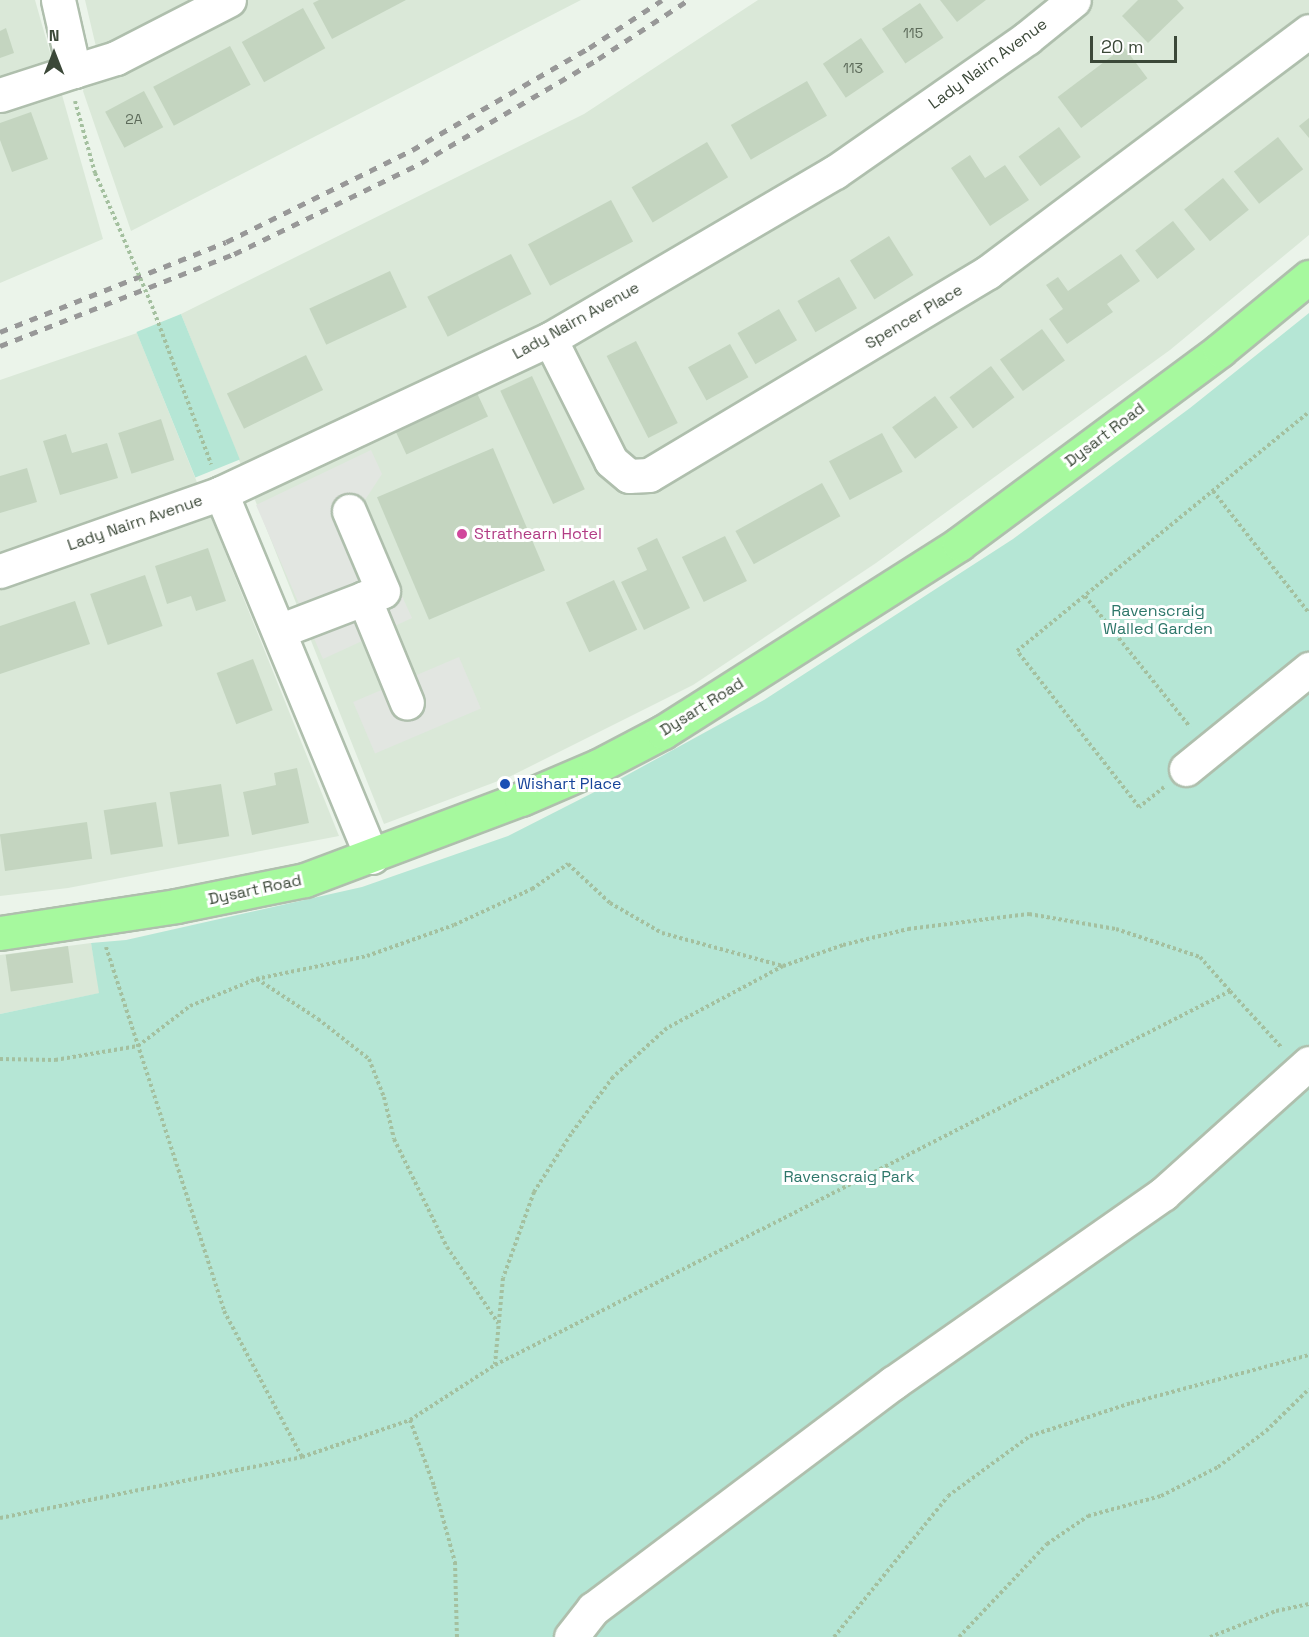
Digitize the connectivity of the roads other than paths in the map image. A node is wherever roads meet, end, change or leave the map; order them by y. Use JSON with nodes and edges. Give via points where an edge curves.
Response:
{"nodes":[{"id":1,"x":58,"y":0,"type":"edge"},
{"id":2,"x":229,"y":0,"type":"edge"},
{"id":3,"x":1074,"y":0,"type":"edge"},
{"id":4,"x":1309,"y":31,"type":"edge"},
{"id":5,"x":74,"y":71,"type":"junction"},
{"id":6,"x":0,"y":95,"type":"edge"},
{"id":7,"x":1309,"y":277,"type":"edge"},
{"id":8,"x":550,"y":339,"type":"junction"},
{"id":9,"x":221,"y":493,"type":"junction"},
{"id":10,"x":349,"y":511,"type":"dead end"},
{"id":11,"x":0,"y":570,"type":"edge"},
{"id":12,"x":364,"y":598,"type":"junction"},
{"id":13,"x":279,"y":631,"type":"junction"},
{"id":14,"x":1309,"y":669,"type":"edge"},
{"id":15,"x":407,"y":703,"type":"dead end"},
{"id":16,"x":1197,"y":760,"type":"road end"},
{"id":17,"x":372,"y":856,"type":"junction"},
{"id":18,"x":0,"y":933,"type":"edge"},
{"id":19,"x":1305,"y":1066,"type":"edge"},
{"id":20,"x":571,"y":1637,"type":"edge"}],
"edges":[{"from":1,"to":5,"type":"street"},
{"from":2,"to":5,"type":"street","via":[[116,58]]},
{"from":3,"to":8,"type":"street","name":"Lady Nairn Avenue","via":[[1027,38],[835,172]]},
{"from":4,"to":8,"type":"street","name":"Spencer Place","via":[[988,272],[649,475],[629,476],[611,461]]},
{"from":5,"to":6,"type":"street"},
{"from":7,"to":17,"type":"main road","name":"Dysart Road","via":[[1220,350],[959,544],[663,732],[521,799]]},
{"from":8,"to":9,"type":"street","name":"Lady Nairn Avenue"},
{"from":9,"to":11,"type":"street","name":"Lady Nairn Avenue"},
{"from":9,"to":13,"type":"street"},
{"from":10,"to":12,"type":"street","via":[[383,591]]},
{"from":12,"to":13,"type":"street"},
{"from":12,"to":15,"type":"street"},
{"from":13,"to":17,"type":"street"},
{"from":14,"to":16,"type":"street"},
{"from":17,"to":18,"type":"main road","name":"Dysart Road","via":[[304,880]]},
{"from":19,"to":20,"type":"street","via":[[1163,1194],[874,1397],[592,1609]]}]}
